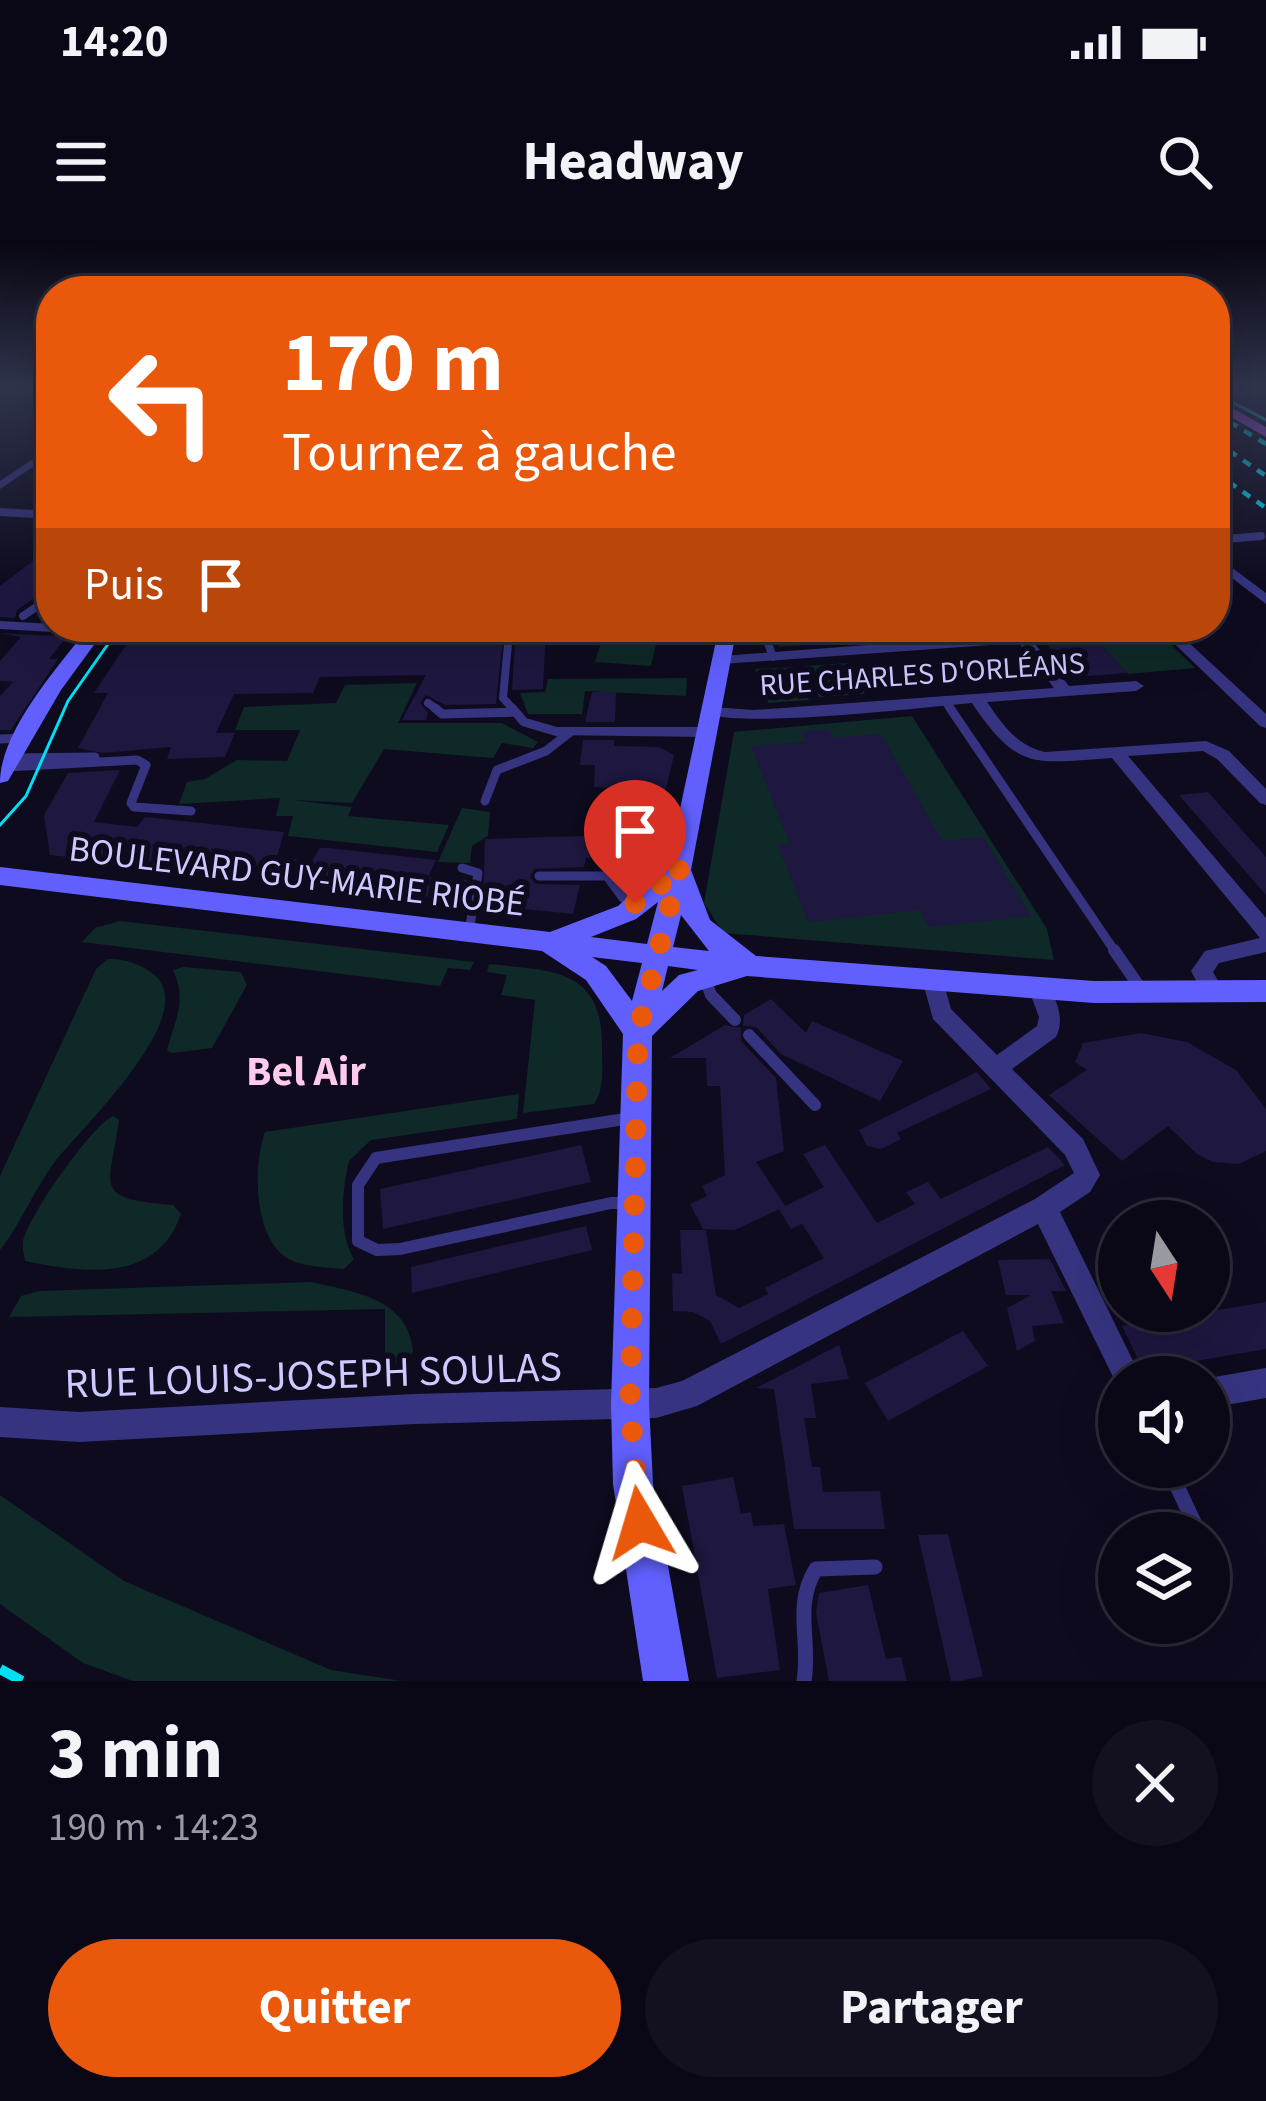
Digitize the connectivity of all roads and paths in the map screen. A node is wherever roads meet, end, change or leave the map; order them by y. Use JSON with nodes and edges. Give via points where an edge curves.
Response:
{"nodes":[{"id":1,"x":36,"y":461,"type":"edge"},
{"id":2,"x":0,"y":486,"type":"edge"},
{"id":3,"x":0,"y":512,"type":"edge"},
{"id":4,"x":36,"y":514,"type":"edge"},
{"id":5,"x":1261,"y":536,"type":"dead end"},
{"id":6,"x":1230,"y":538,"type":"edge"},
{"id":7,"x":1230,"y":571,"type":"edge"},
{"id":8,"x":1266,"y":600,"type":"edge"},
{"id":9,"x":36,"y":607,"type":"edge"},
{"id":10,"x":23,"y":616,"type":"dead end"},
{"id":11,"x":0,"y":625,"type":"edge"},
{"id":12,"x":36,"y":627,"type":"edge"},
{"id":13,"x":81,"y":642,"type":"edge"},
{"id":14,"x":508,"y":642,"type":"edge"},
{"id":15,"x":725,"y":642,"type":"edge"},
{"id":16,"x":768,"y":642,"type":"edge"},
{"id":17,"x":920,"y":642,"type":"edge"},
{"id":18,"x":1026,"y":642,"type":"edge"},
{"id":19,"x":1180,"y":642,"type":"edge"},
{"id":20,"x":773,"y":657,"type":"junction"},
{"id":21,"x":722,"y":660,"type":"junction"},
{"id":22,"x":1136,"y":686,"type":"dead end"},
{"id":23,"x":1066,"y":692,"type":"junction"},
{"id":24,"x":977,"y":699,"type":"junction"},
{"id":25,"x":944,"y":700,"type":"junction"},
{"id":26,"x":428,"y":703,"type":"dead end"},
{"id":27,"x":515,"y":712,"type":"junction"},
{"id":28,"x":710,"y":722,"type":"junction"},
{"id":29,"x":1266,"y":724,"type":"edge"},
{"id":30,"x":563,"y":732,"type":"junction"},
{"id":31,"x":1115,"y":751,"type":"junction"},
{"id":32,"x":8,"y":754,"type":"edge"},
{"id":33,"x":1266,"y":799,"type":"edge"},
{"id":34,"x":485,"y":801,"type":"dead end"},
{"id":35,"x":191,"y":811,"type":"dead end"},
{"id":36,"x":681,"y":862,"type":"junction"},
{"id":37,"x":462,"y":868,"type":"dead end"},
{"id":38,"x":0,"y":876,"type":"edge"},
{"id":39,"x":538,"y":876,"type":"dead end"},
{"id":40,"x":40,"y":880,"type":"junction"},
{"id":41,"x":0,"y":894,"type":"edge"},
{"id":42,"x":641,"y":907,"type":"junction"},
{"id":43,"x":1266,"y":932,"type":"edge"},
{"id":44,"x":469,"y":933,"type":"junction"},
{"id":45,"x":543,"y":940,"type":"junction"},
{"id":46,"x":1266,"y":944,"type":"edge"},
{"id":47,"x":658,"y":955,"type":"junction"},
{"id":48,"x":758,"y":967,"type":"junction"},
{"id":49,"x":705,"y":970,"type":"junction"},
{"id":50,"x":934,"y":983,"type":"junction"},
{"id":51,"x":1040,"y":990,"type":"junction"},
{"id":52,"x":1213,"y":991,"type":"junction"},
{"id":53,"x":1266,"y":991,"type":"edge"},
{"id":54,"x":1143,"y":992,"type":"junction"},
{"id":55,"x":735,"y":1020,"type":"dead end"},
{"id":56,"x":638,"y":1032,"type":"junction"},
{"id":57,"x":749,"y":1035,"type":"dead end"},
{"id":58,"x":996,"y":1068,"type":"junction"},
{"id":59,"x":815,"y":1105,"type":"dead end"},
{"id":60,"x":634,"y":1118,"type":"junction"},
{"id":61,"x":634,"y":1203,"type":"junction"},
{"id":62,"x":1045,"y":1208,"type":"junction"},
{"id":63,"x":1116,"y":1356,"type":"edge"},
{"id":64,"x":1266,"y":1383,"type":"edge"},
{"id":65,"x":1230,"y":1389,"type":"edge"},
{"id":66,"x":630,"y":1404,"type":"junction"},
{"id":67,"x":0,"y":1422,"type":"edge"},
{"id":68,"x":874,"y":1567,"type":"dead end"},
{"id":69,"x":666,"y":1681,"type":"edge"},
{"id":70,"x":804,"y":1681,"type":"edge"}],
"edges":[{"from":1,"to":2,"type":"street"},
{"from":3,"to":4,"type":"street"},
{"from":5,"to":6,"type":"lane"},
{"from":7,"to":8,"type":"street"},
{"from":9,"to":10,"type":"lane"},
{"from":11,"to":12,"type":"lane"},
{"from":13,"to":32,"type":"street"},
{"from":14,"to":27,"type":"lane","via":[[500,692]]},
{"from":15,"to":21,"type":"street"},
{"from":16,"to":20,"type":"lane"},
{"from":17,"to":20,"type":"street"},
{"from":18,"to":23,"type":"street"},
{"from":19,"to":29,"type":"street"},
{"from":20,"to":21,"type":"street"},
{"from":21,"to":28,"type":"street"},
{"from":22,"to":23,"type":"street","name":"RUE CHARLES D'ORLÉANS"},
{"from":23,"to":24,"type":"street","name":"RUE CHARLES D'ORLÉANS"},
{"from":24,"to":25,"type":"street","name":"RUE CHARLES D'ORLÉANS"},
{"from":24,"to":31,"type":"street","via":[[1019,752]]},
{"from":25,"to":28,"type":"street","name":"RUE CHARLES D'ORLÉANS"},
{"from":25,"to":54,"type":"lane"},
{"from":26,"to":27,"type":"lane","via":[[442,714]]},
{"from":27,"to":30,"type":"lane"},
{"from":28,"to":30,"type":"street","name":"RUE CHARLES D'ORLÉANS"},
{"from":28,"to":36,"type":"street"},
{"from":30,"to":34,"type":"lane","via":[[546,751],[497,770]]},
{"from":31,"to":33,"type":"street","via":[[1213,749]]},
{"from":31,"to":43,"type":"street"},
{"from":32,"to":35,"type":"lane","via":[[131,758],[146,765],[134,807]]},
{"from":36,"to":42,"type":"street"},
{"from":36,"to":47,"type":"street"},
{"from":36,"to":48,"type":"street","via":[[684,895],[703,933]]},
{"from":37,"to":44,"type":"lane","via":[[478,873]]},
{"from":38,"to":40,"type":"street","name":"BOULEVARD GUY-MARIE RIOBÉ"},
{"from":39,"to":42,"type":"lane","via":[[607,876]]},
{"from":40,"to":41,"type":"street"},
{"from":40,"to":44,"type":"street","name":"BOULEVARD GUY-MARIE RIOBÉ"},
{"from":42,"to":45,"type":"street"},
{"from":44,"to":45,"type":"street","name":"BOULEVARD GUY-MARIE RIOBÉ"},
{"from":45,"to":47,"type":"street","name":"BOULEVARD GUY-MARIE RIOBÉ"},
{"from":45,"to":56,"type":"street","via":[[596,973]]},
{"from":46,"to":52,"type":"street","via":[[1212,957],[1202,971]]},
{"from":47,"to":49,"type":"street","name":"BOULEVARD GUY-MARIE RIOBÉ"},
{"from":47,"to":56,"type":"street"},
{"from":48,"to":49,"type":"street"},
{"from":48,"to":50,"type":"street"},
{"from":49,"to":55,"type":"lane","via":[[711,995]]},
{"from":49,"to":56,"type":"street"},
{"from":50,"to":51,"type":"street"},
{"from":50,"to":58,"type":"street","via":[[940,1013]]},
{"from":51,"to":54,"type":"street"},
{"from":51,"to":58,"type":"street","via":[[1048,1031]]},
{"from":52,"to":53,"type":"street"},
{"from":52,"to":54,"type":"street"},
{"from":56,"to":60,"type":"street"},
{"from":57,"to":59,"type":"lane"},
{"from":58,"to":62,"type":"street","name":"RUE LOUIS-JOSEPH SOULAS","via":[[1075,1148],[1087,1175]]},
{"from":60,"to":61,"type":"street"},
{"from":60,"to":61,"type":"lane","via":[[376,1158],[356,1184],[358,1240],[400,1250]]},
{"from":61,"to":66,"type":"street"},
{"from":62,"to":63,"type":"street"},
{"from":62,"to":66,"type":"street","name":"RUE LOUIS-JOSEPH SOULAS","via":[[686,1395]]},
{"from":64,"to":65,"type":"street"},
{"from":66,"to":67,"type":"street","name":"RUE LOUIS-JOSEPH SOULAS","via":[[79,1427]]},
{"from":66,"to":69,"type":"street","via":[[633,1484]]},
{"from":68,"to":70,"type":"lane","via":[[816,1569],[806,1581]]}]}
